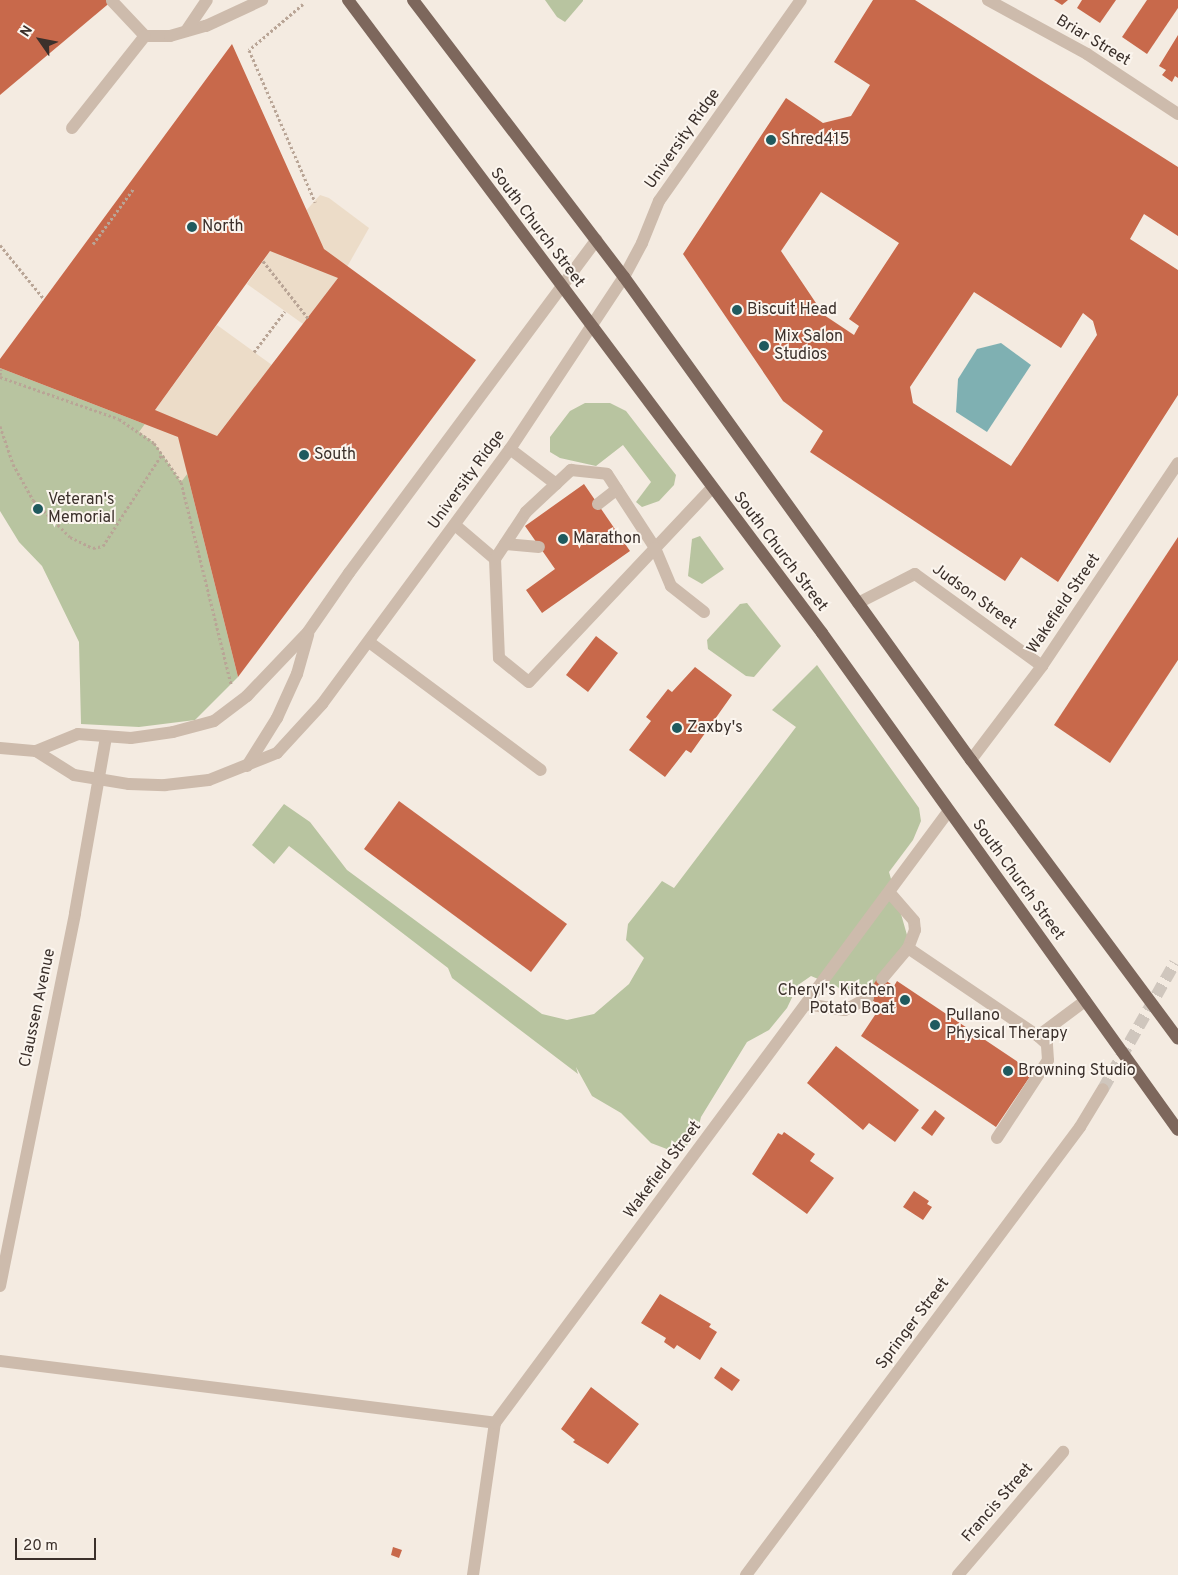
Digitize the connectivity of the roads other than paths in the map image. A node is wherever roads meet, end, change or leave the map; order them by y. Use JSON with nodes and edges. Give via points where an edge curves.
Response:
{"nodes":[{"id":1,"x":207,"y":0,"type":"edge"},
{"id":2,"x":262,"y":0,"type":"edge"},
{"id":3,"x":348,"y":0,"type":"edge"},
{"id":4,"x":413,"y":0,"type":"edge"},
{"id":5,"x":801,"y":0,"type":"edge"},
{"id":6,"x":988,"y":0,"type":"edge"},
{"id":7,"x":112,"y":1,"type":"edge"},
{"id":8,"x":186,"y":31,"type":"junction"},
{"id":9,"x":145,"y":36,"type":"junction"},
{"id":10,"x":1178,"y":114,"type":"edge"},
{"id":11,"x":72,"y":128,"type":"dead end"},
{"id":12,"x":596,"y":240,"type":"junction"},
{"id":13,"x":624,"y":277,"type":"junction"},
{"id":14,"x":562,"y":288,"type":"junction"},
{"id":15,"x":590,"y":328,"type":"junction"},
{"id":16,"x":510,"y":449,"type":"junction"},
{"id":17,"x":1178,"y":463,"type":"edge"},
{"id":18,"x":556,"y":484,"type":"junction"},
{"id":19,"x":617,"y":489,"type":"junction"},
{"id":20,"x":711,"y":489,"type":"junction"},
{"id":21,"x":598,"y":504,"type":"dead end"},
{"id":22,"x":455,"y":525,"type":"junction"},
{"id":23,"x":505,"y":544,"type":"junction"},
{"id":24,"x":539,"y":547,"type":"dead end"},
{"id":25,"x":655,"y":548,"type":"junction"},
{"id":26,"x":495,"y":559,"type":"junction"},
{"id":27,"x":858,"y":603,"type":"junction"},
{"id":28,"x":704,"y":612,"type":"dead end"},
{"id":29,"x":308,"y":632,"type":"junction"},
{"id":30,"x":369,"y":642,"type":"junction"},
{"id":31,"x":1042,"y":666,"type":"junction"},
{"id":32,"x":106,"y":736,"type":"junction"},
{"id":33,"x":0,"y":748,"type":"edge"},
{"id":34,"x":36,"y":751,"type":"junction"},
{"id":35,"x":972,"y":760,"type":"junction"},
{"id":36,"x":247,"y":766,"type":"junction"},
{"id":37,"x":541,"y":770,"type":"dead end"},
{"id":38,"x":98,"y":778,"type":"junction"},
{"id":39,"x":948,"y":812,"type":"junction"},
{"id":40,"x":889,"y":892,"type":"junction"},
{"id":41,"x":908,"y":948,"type":"junction"},
{"id":42,"x":882,"y":979,"type":"dead end"},
{"id":43,"x":868,"y":998,"type":"dead end"},
{"id":44,"x":1085,"y":1001,"type":"junction"},
{"id":45,"x":806,"y":1004,"type":"junction"},
{"id":46,"x":1038,"y":1036,"type":"junction"},
{"id":47,"x":1178,"y":1039,"type":"edge"},
{"id":48,"x":1103,"y":1090,"type":"tunnel mouth"},
{"id":49,"x":1178,"y":1130,"type":"edge"},
{"id":50,"x":997,"y":1138,"type":"dead end"},
{"id":51,"x":0,"y":1286,"type":"edge"},
{"id":52,"x":0,"y":1361,"type":"edge"},
{"id":53,"x":495,"y":1423,"type":"junction"},
{"id":54,"x":1063,"y":1452,"type":"dead end"},
{"id":55,"x":473,"y":1575,"type":"edge"},
{"id":56,"x":746,"y":1575,"type":"edge"},
{"id":57,"x":958,"y":1575,"type":"edge"}],
"edges":[{"from":1,"to":8,"type":"street"},
{"from":2,"to":8,"type":"street","via":[[206,26]]},
{"from":3,"to":14,"type":"main road","name":"South Church Street"},
{"from":4,"to":12,"type":"main road","name":"South Church Street"},
{"from":5,"to":13,"type":"street","name":"University Ridge","via":[[659,201]]},
{"from":6,"to":10,"type":"street","name":"Briar Street","via":[[1087,54]]},
{"from":7,"to":9,"type":"street"},
{"from":8,"to":9,"type":"street","via":[[170,36]]},
{"from":9,"to":11,"type":"street"},
{"from":12,"to":13,"type":"main road","name":"South Church Street"},
{"from":12,"to":14,"type":"street","name":"University Ridge"},
{"from":13,"to":15,"type":"street","name":"University Ridge"},
{"from":13,"to":27,"type":"main road","name":"South Church Street"},
{"from":14,"to":15,"type":"main road","name":"South Church Street"},
{"from":14,"to":29,"type":"street","name":"University Ridge"},
{"from":15,"to":16,"type":"street","name":"University Ridge"},
{"from":15,"to":20,"type":"main road","name":"South Church Street"},
{"from":16,"to":18,"type":"street"},
{"from":16,"to":22,"type":"street","name":"University Ridge"},
{"from":17,"to":31,"type":"street","name":"Wakefield Street"},
{"from":18,"to":19,"type":"street","via":[[571,470],[607,474]]},
{"from":18,"to":23,"type":"street","via":[[526,512]]},
{"from":19,"to":21,"type":"street"},
{"from":19,"to":25,"type":"street"},
{"from":20,"to":25,"type":"street"},
{"from":20,"to":39,"type":"main road","name":"South Church Street","via":[[818,628]]},
{"from":22,"to":26,"type":"street"},
{"from":22,"to":30,"type":"street","name":"University Ridge"},
{"from":23,"to":24,"type":"street"},
{"from":23,"to":26,"type":"street"},
{"from":25,"to":26,"type":"street","via":[[529,682],[499,658]]},
{"from":25,"to":28,"type":"street","via":[[671,586]]},
{"from":27,"to":31,"type":"street","name":"Judson Street","via":[[915,574]]},
{"from":27,"to":35,"type":"main road","name":"South Church Street"},
{"from":29,"to":32,"type":"street","name":"University Ridge","via":[[247,696],[214,721],[131,738]]},
{"from":29,"to":36,"type":"street","via":[[297,674],[277,718]]},
{"from":30,"to":36,"type":"street","name":"University Ridge","via":[[322,704],[277,753]]},
{"from":30,"to":37,"type":"street"},
{"from":31,"to":35,"type":"street","name":"Wakefield Street"},
{"from":32,"to":34,"type":"street","name":"University Ridge","via":[[78,734]]},
{"from":32,"to":38,"type":"street","name":"Claussen Avenue"},
{"from":33,"to":34,"type":"street","name":"University Ridge"},
{"from":34,"to":38,"type":"street","name":"University Ridge","via":[[74,775]]},
{"from":35,"to":47,"type":"main road","name":"South Church Street"},
{"from":36,"to":38,"type":"street","name":"University Ridge","via":[[209,780],[166,784],[129,784]]},
{"from":38,"to":51,"type":"street","name":"Claussen Avenue"},
{"from":39,"to":40,"type":"street","name":"Wakefield Street"},
{"from":39,"to":44,"type":"main road","name":"South Church Street"},
{"from":40,"to":41,"type":"street","via":[[914,921],[915,930]]},
{"from":40,"to":45,"type":"street","name":"Wakefield Street"},
{"from":41,"to":42,"type":"street"},
{"from":41,"to":46,"type":"street"},
{"from":43,"to":45,"type":"street","via":[[845,1010]]},
{"from":44,"to":46,"type":"street"},
{"from":44,"to":49,"type":"main road","name":"South Church Street"},
{"from":45,"to":53,"type":"street","name":"Wakefield Street"},
{"from":46,"to":50,"type":"street","via":[[1047,1044],[1048,1060]]},
{"from":48,"to":56,"type":"street","name":"Springer Street","via":[[1080,1127]]},
{"from":52,"to":53,"type":"street"},
{"from":53,"to":55,"type":"street","name":"Wakefield Street"},
{"from":54,"to":57,"type":"street","name":"Francis Street"}]}
